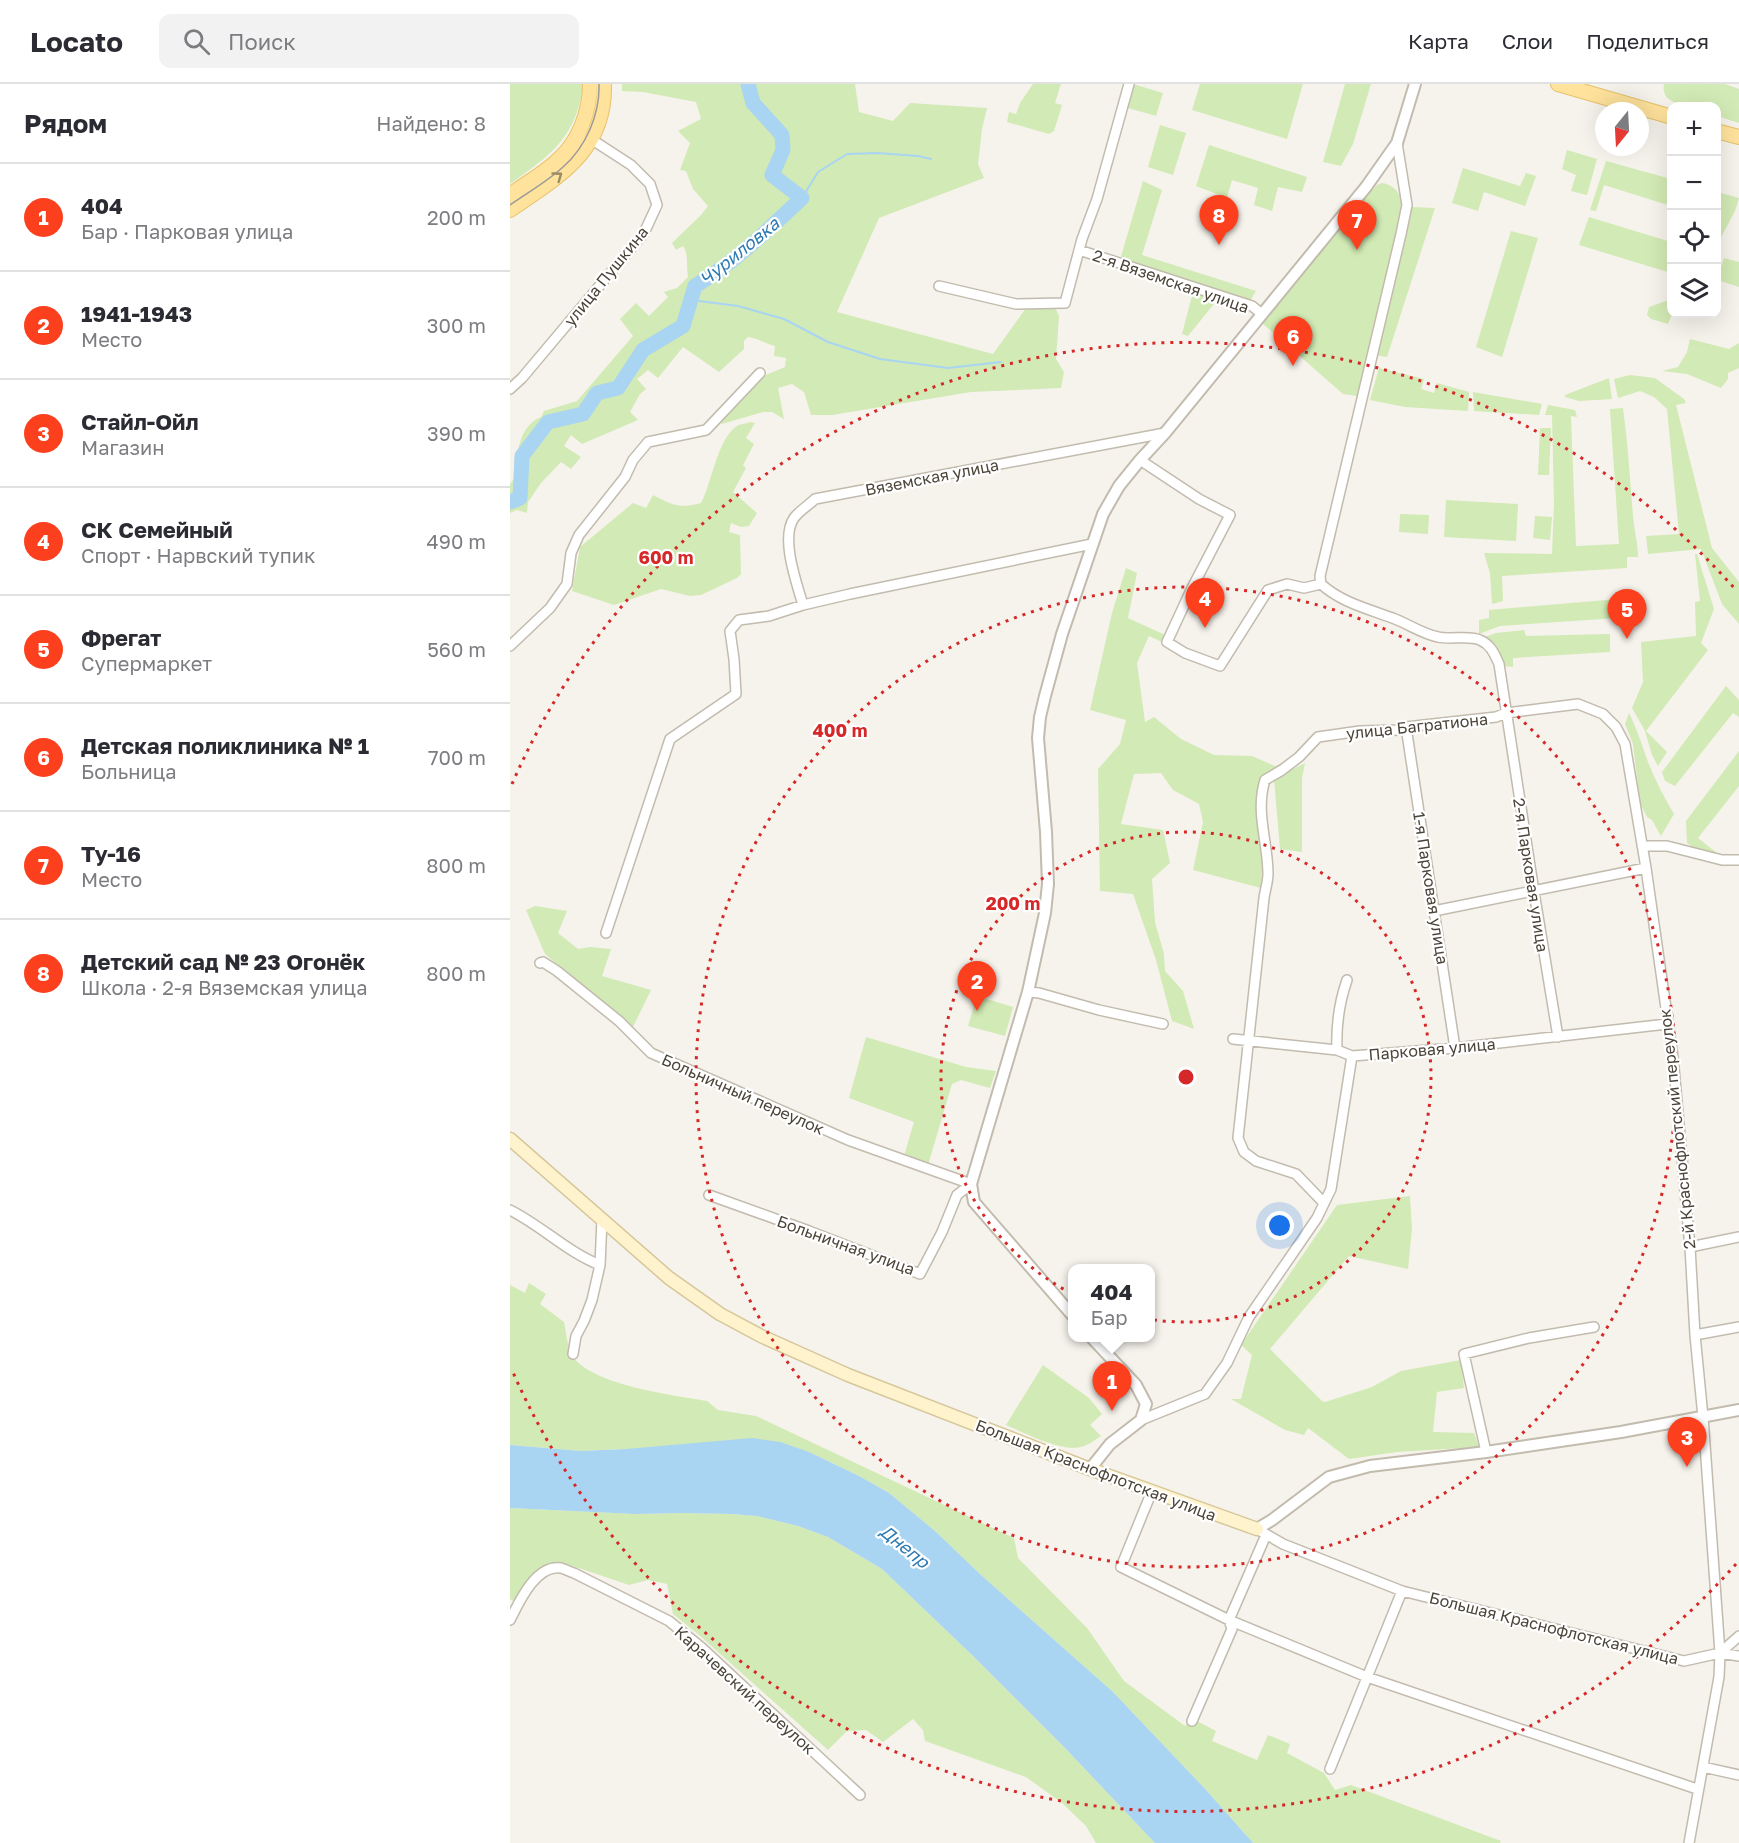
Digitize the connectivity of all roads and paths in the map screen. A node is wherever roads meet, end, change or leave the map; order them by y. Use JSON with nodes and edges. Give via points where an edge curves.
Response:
{"nodes":[{"id":1,"x":590,"y":84,"type":"edge"},
{"id":2,"x":604,"y":84,"type":"edge"},
{"id":3,"x":1129,"y":84,"type":"edge"},
{"id":4,"x":1415,"y":84,"type":"edge"},
{"id":5,"x":1558,"y":84,"type":"edge"},
{"id":6,"x":1667,"y":116,"type":"edge"},
{"id":7,"x":1721,"y":132,"type":"edge"},
{"id":8,"x":1739,"y":137,"type":"edge"},
{"id":9,"x":591,"y":139,"type":"junction"},
{"id":10,"x":1397,"y":143,"type":"junction"},
{"id":11,"x":510,"y":195,"type":"edge"},
{"id":12,"x":510,"y":210,"type":"edge"},
{"id":13,"x":1079,"y":250,"type":"junction"},
{"id":14,"x":939,"y":286,"type":"dead end"},
{"id":15,"x":1262,"y":314,"type":"junction"},
{"id":16,"x":760,"y":373,"type":"dead end"},
{"id":17,"x":510,"y":389,"type":"edge"},
{"id":18,"x":1165,"y":433,"type":"junction"},
{"id":19,"x":1140,"y":460,"type":"junction"},
{"id":20,"x":1092,"y":544,"type":"junction"},
{"id":21,"x":1321,"y":584,"type":"junction"},
{"id":22,"x":803,"y":604,"type":"junction"},
{"id":23,"x":510,"y":646,"type":"edge"},
{"id":24,"x":1506,"y":713,"type":"junction"},
{"id":25,"x":1406,"y":727,"type":"junction"},
{"id":26,"x":1642,"y":846,"type":"junction"},
{"id":27,"x":1739,"y":860,"type":"edge"},
{"id":28,"x":1646,"y":868,"type":"junction"},
{"id":29,"x":1533,"y":892,"type":"junction"},
{"id":30,"x":1434,"y":911,"type":"junction"},
{"id":31,"x":606,"y":933,"type":"dead end"},
{"id":32,"x":540,"y":963,"type":"dead end"},
{"id":33,"x":1347,"y":980,"type":"dead end"},
{"id":34,"x":1028,"y":992,"type":"junction"},
{"id":35,"x":1163,"y":1024,"type":"dead end"},
{"id":36,"x":1668,"y":1024,"type":"junction"},
{"id":37,"x":1557,"y":1037,"type":"junction"},
{"id":38,"x":1233,"y":1039,"type":"dead end"},
{"id":39,"x":1249,"y":1041,"type":"junction"},
{"id":40,"x":1455,"y":1048,"type":"junction"},
{"id":41,"x":1337,"y":1050,"type":"junction"},
{"id":42,"x":1352,"y":1056,"type":"junction"},
{"id":43,"x":510,"y":1139,"type":"edge"},
{"id":44,"x":971,"y":1184,"type":"junction"},
{"id":45,"x":709,"y":1195,"type":"dead end"},
{"id":46,"x":1324,"y":1203,"type":"junction"},
{"id":47,"x":510,"y":1210,"type":"edge"},
{"id":48,"x":602,"y":1219,"type":"junction"},
{"id":49,"x":1739,"y":1237,"type":"edge"},
{"id":50,"x":1690,"y":1247,"type":"junction"},
{"id":51,"x":600,"y":1264,"type":"junction"},
{"id":52,"x":1068,"y":1310,"type":"edge"},
{"id":53,"x":1594,"y":1327,"type":"dead end"},
{"id":54,"x":1739,"y":1327,"type":"edge"},
{"id":55,"x":1695,"y":1335,"type":"junction"},
{"id":56,"x":1096,"y":1342,"type":"edge"},
{"id":57,"x":573,"y":1354,"type":"dead end"},
{"id":58,"x":1739,"y":1410,"type":"edge"},
{"id":59,"x":1703,"y":1417,"type":"junction"},
{"id":60,"x":1141,"y":1420,"type":"junction"},
{"id":61,"x":1486,"y":1452,"type":"junction"},
{"id":62,"x":1090,"y":1468,"type":"junction"},
{"id":63,"x":1152,"y":1491,"type":"junction"},
{"id":64,"x":1262,"y":1532,"type":"junction"},
{"id":65,"x":1402,"y":1591,"type":"junction"},
{"id":66,"x":510,"y":1620,"type":"edge"},
{"id":67,"x":1229,"y":1620,"type":"junction"},
{"id":68,"x":1739,"y":1636,"type":"edge"},
{"id":69,"x":1720,"y":1653,"type":"junction"},
{"id":70,"x":1739,"y":1656,"type":"edge"},
{"id":71,"x":1367,"y":1677,"type":"junction"},
{"id":72,"x":1192,"y":1720,"type":"dead end"},
{"id":73,"x":1703,"y":1767,"type":"junction"},
{"id":74,"x":1330,"y":1769,"type":"dead end"},
{"id":75,"x":1739,"y":1775,"type":"edge"},
{"id":76,"x":1697,"y":1789,"type":"junction"},
{"id":77,"x":860,"y":1795,"type":"dead end"},
{"id":78,"x":1689,"y":1843,"type":"edge"}],
"edges":[{"from":1,"to":11,"type":"main road","via":[[585,118],[572,144],[559,159]]},
{"from":2,"to":9,"type":"main road","via":[[605,98]]},
{"from":3,"to":13,"type":"street","name":"2-я Вяземская улица"},
{"from":4,"to":10,"type":"street"},
{"from":5,"to":6,"type":"main road"},
{"from":7,"to":8,"type":"main road"},
{"from":12,"to":9,"type":"main road","one_way":true,"via":[[565,171]]},
{"from":9,"to":17,"type":"street","name":"улица Пушкина","via":[[632,165],[650,184],[657,205],[644,232]]},
{"from":10,"to":15,"type":"street"},
{"from":10,"to":21,"type":"street","via":[[1407,205]]},
{"from":13,"to":14,"type":"street","name":"2-я Вяземская улица","via":[[1065,303],[1016,304]]},
{"from":13,"to":15,"type":"street","name":"2-я Вяземская улица","via":[[1252,306]]},
{"from":15,"to":18,"type":"street"},
{"from":16,"to":23,"type":"street","via":[[706,430],[648,442],[579,535],[571,553],[567,584],[550,608]]},
{"from":18,"to":19,"type":"street"},
{"from":18,"to":22,"type":"street","name":"Вяземская улица","via":[[815,499],[794,518],[789,537],[790,561]]},
{"from":19,"to":20,"type":"street","via":[[1108,504]]},
{"from":19,"to":21,"type":"street","via":[[1230,515],[1167,642],[1220,666],[1268,590],[1287,584],[1304,588]]},
{"from":20,"to":22,"type":"street"},
{"from":20,"to":34,"type":"street","via":[[1040,717],[1047,884],[1045,913]]},
{"from":21,"to":24,"type":"street","name":"улица Багратиона","via":[[1348,602],[1430,635],[1477,638],[1488,644],[1499,664]]},
{"from":22,"to":31,"type":"street","via":[[769,616],[739,620],[730,631],[736,694],[670,739]]},
{"from":24,"to":25,"type":"street","name":"улица Багратиона"},
{"from":24,"to":26,"type":"street","name":"2-й Краснофлотский переулок","via":[[1578,704],[1603,714],[1625,744]]},
{"from":24,"to":29,"type":"street","name":"2-я Парковая улица"},
{"from":25,"to":30,"type":"street","name":"1-я Парковая улица"},
{"from":25,"to":39,"type":"street","name":"улица Багратиона","via":[[1318,736],[1299,757],[1265,780],[1260,812],[1268,875]]},
{"from":26,"to":27,"type":"street","via":[[1667,846],[1722,860]]},
{"from":26,"to":28,"type":"street","name":"2-й Краснофлотский переулок"},
{"from":28,"to":29,"type":"street"},
{"from":28,"to":36,"type":"street","name":"2-й Краснофлотский переулок"},
{"from":29,"to":30,"type":"street"},
{"from":29,"to":37,"type":"street","name":"2-я Парковая улица"},
{"from":30,"to":40,"type":"street","name":"1-я Парковая улица"},
{"from":32,"to":44,"type":"street","name":"Больничный переулок","via":[[557,971],[619,1021],[651,1053],[848,1140]]},
{"from":33,"to":41,"type":"street","via":[[1340,999]]},
{"from":34,"to":35,"type":"street"},
{"from":34,"to":44,"type":"street"},
{"from":36,"to":37,"type":"street","name":"Парковая улица"},
{"from":36,"to":50,"type":"street","name":"2-й Краснофлотский переулок"},
{"from":37,"to":40,"type":"street","name":"Парковая улица"},
{"from":38,"to":39,"type":"street"},
{"from":39,"to":41,"type":"street"},
{"from":39,"to":46,"type":"street","name":"улица Багратиона","via":[[1238,1138],[1244,1152],[1256,1161],[1296,1174]]},
{"from":40,"to":42,"type":"street","name":"Парковая улица"},
{"from":41,"to":42,"type":"street"},
{"from":42,"to":46,"type":"street","name":"Парковая улица","via":[[1331,1189]]},
{"from":43,"to":48,"type":"main road","name":"Большая Краснофлотская улица"},
{"from":44,"to":45,"type":"street","name":"Больничная улица","via":[[957,1195],[920,1274]]},
{"from":44,"to":52,"type":"street","via":[[974,1202]]},
{"from":46,"to":60,"type":"street","name":"Парковая улица","via":[[1249,1317],[1227,1363],[1205,1394]]},
{"from":47,"to":51,"type":"street","via":[[583,1258]]},
{"from":48,"to":51,"type":"street"},
{"from":48,"to":62,"type":"main road","name":"Большая Краснофлотская улица","via":[[669,1278],[751,1331],[848,1375]]},
{"from":49,"to":50,"type":"street"},
{"from":50,"to":55,"type":"street","name":"2-й Краснофлотский переулок"},
{"from":51,"to":57,"type":"street"},
{"from":53,"to":61,"type":"street","via":[[1464,1354]]},
{"from":54,"to":55,"type":"street"},
{"from":55,"to":59,"type":"street","name":"2-й Краснофлотский переулок"},
{"from":56,"to":60,"type":"street","via":[[1136,1385],[1146,1404]]},
{"from":58,"to":59,"type":"street"},
{"from":59,"to":61,"type":"street"},
{"from":59,"to":69,"type":"street","name":"2-й Краснофлотский переулок"},
{"from":60,"to":62,"type":"street","name":"Парковая улица","via":[[1110,1444]]},
{"from":61,"to":64,"type":"street","via":[[1371,1466],[1329,1477]]},
{"from":62,"to":63,"type":"main road","name":"Большая Краснофлотская улица"},
{"from":63,"to":64,"type":"main road","name":"Большая Краснофлотская улица"},
{"from":63,"to":67,"type":"street","via":[[1121,1567]]},
{"from":64,"to":65,"type":"street","name":"Большая Краснофлотская улица"},
{"from":64,"to":67,"type":"street"},
{"from":65,"to":69,"type":"street","name":"Большая Краснофлотская улица","via":[[1684,1661]]},
{"from":65,"to":71,"type":"street"},
{"from":66,"to":77,"type":"street","name":"Карачевский переулок","via":[[521,1598],[543,1572],[559,1568],[574,1573],[669,1621]]},
{"from":67,"to":71,"type":"street"},
{"from":67,"to":72,"type":"street","via":[[1232,1629]]},
{"from":68,"to":69,"type":"street","name":"Большая Краснофлотская улица"},
{"from":69,"to":70,"type":"street"},
{"from":69,"to":73,"type":"street","name":"2-й Краснофлотский переулок"},
{"from":71,"to":74,"type":"street"},
{"from":71,"to":76,"type":"street"},
{"from":73,"to":75,"type":"street"},
{"from":73,"to":76,"type":"street","name":"2-й Краснофлотский переулок"},
{"from":76,"to":78,"type":"street","name":"2-й Краснофлотский переулок"}]}
